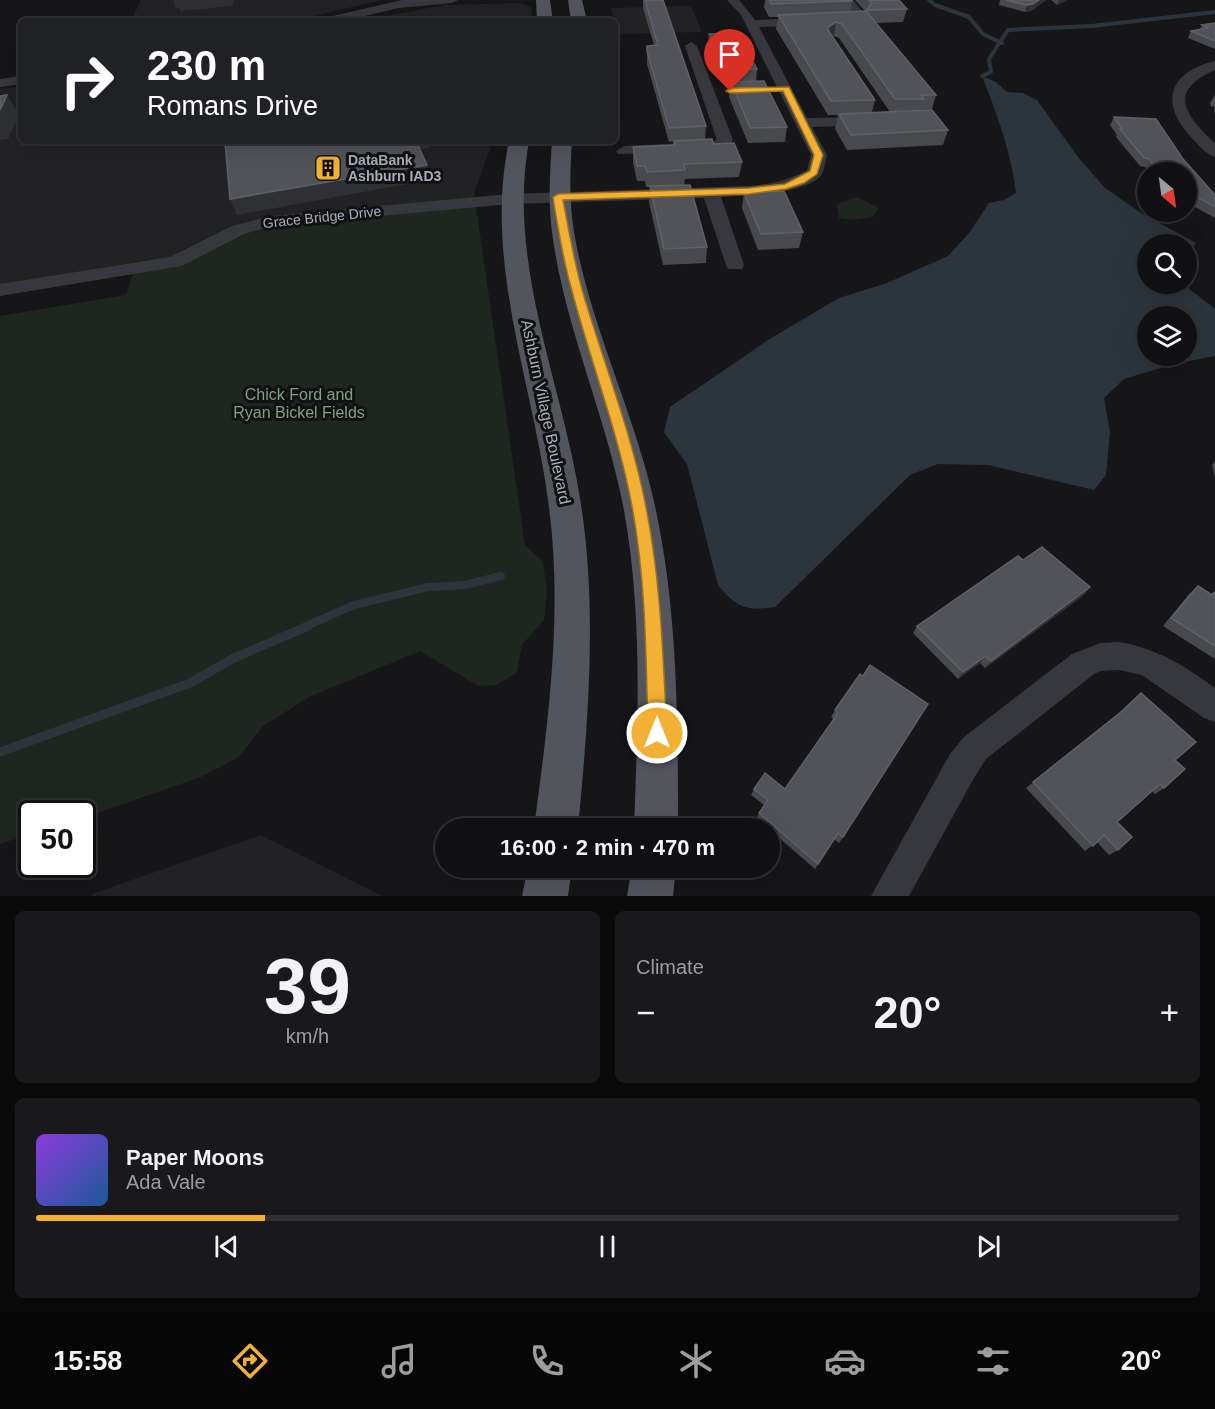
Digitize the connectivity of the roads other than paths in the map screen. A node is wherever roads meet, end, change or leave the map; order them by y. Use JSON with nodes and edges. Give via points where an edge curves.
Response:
{"nodes":[{"id":1,"x":417,"y":0,"type":"edge"},
{"id":2,"x":452,"y":0,"type":"edge"},
{"id":3,"x":543,"y":0,"type":"edge"},
{"id":4,"x":575,"y":0,"type":"edge"},
{"id":5,"x":733,"y":0,"type":"edge"},
{"id":6,"x":848,"y":0,"type":"edge"},
{"id":7,"x":394,"y":6,"type":"junction"},
{"id":8,"x":341,"y":18,"type":"edge"},
{"id":9,"x":545,"y":18,"type":"edge"},
{"id":10,"x":578,"y":18,"type":"edge"},
{"id":11,"x":751,"y":24,"type":"junction"},
{"id":12,"x":691,"y":46,"type":"dead end"},
{"id":13,"x":1215,"y":65,"type":"edge"},
{"id":14,"x":18,"y":80,"type":"edge"},
{"id":15,"x":0,"y":83,"type":"edge"},
{"id":16,"x":881,"y":116,"type":"edge"},
{"id":17,"x":804,"y":123,"type":"junction"},
{"id":18,"x":518,"y":144,"type":"edge"},
{"id":19,"x":562,"y":144,"type":"edge"},
{"id":20,"x":624,"y":151,"type":"dead end"},
{"id":21,"x":1215,"y":152,"type":"edge"},
{"id":22,"x":711,"y":193,"type":"junction"},
{"id":23,"x":558,"y":197,"type":"junction"},
{"id":24,"x":510,"y":199,"type":"junction"},
{"id":25,"x":735,"y":265,"type":"dead end"},
{"id":26,"x":0,"y":290,"type":"edge"},
{"id":27,"x":1215,"y":707,"type":"edge"},
{"id":28,"x":557,"y":818,"type":"edge"},
{"id":29,"x":656,"y":818,"type":"edge"},
{"id":30,"x":548,"y":878,"type":"edge"},
{"id":31,"x":652,"y":878,"type":"edge"},
{"id":32,"x":545,"y":896,"type":"edge"},
{"id":33,"x":650,"y":896,"type":"edge"},
{"id":34,"x":889,"y":896,"type":"edge"}],
"edges":[{"from":1,"to":7,"type":"street"},
{"from":2,"to":7,"type":"street"},
{"from":3,"to":9,"type":"main road"},
{"from":4,"to":10,"type":"main road"},
{"from":5,"to":11,"type":"street","name":"Grace Bridge Drive"},
{"from":6,"to":11,"type":"street","via":[[861,17],[857,20]]},
{"from":7,"to":8,"type":"street"},
{"from":11,"to":17,"type":"street","name":"Grace Bridge Drive","via":[[779,89]]},
{"from":12,"to":20,"type":"street","via":[[714,91],[725,140],[721,145]]},
{"from":13,"to":21,"type":"street","via":[[1182,84],[1177,102],[1187,124]]},
{"from":14,"to":15,"type":"street"},
{"from":16,"to":17,"type":"street"},
{"from":17,"to":22,"type":"street","name":"Grace Bridge Drive","via":[[819,155],[814,172],[786,186]]},
{"from":18,"to":24,"type":"main road","name":"Ashburn Village Boulevard"},
{"from":19,"to":23,"type":"main road"},
{"from":22,"to":23,"type":"street","name":"Grace Bridge Drive"},
{"from":22,"to":25,"type":"street"},
{"from":23,"to":24,"type":"street","name":"Grace Bridge Drive"},
{"from":23,"to":29,"type":"main road","via":[[567,253],[620,428],[639,506],[653,602],[658,709]]},
{"from":24,"to":26,"type":"street","name":"Grace Bridge Drive","via":[[271,221],[238,230],[175,262]]},
{"from":24,"to":28,"type":"main road","name":"Ashburn Village Boulevard","via":[[514,256],[566,513],[572,641]]},
{"from":27,"to":34,"type":"street","via":[[1164,670],[1140,659],[1116,654],[1097,656],[1083,664],[975,748]]},
{"from":30,"to":32,"type":"main road"},
{"from":31,"to":33,"type":"main road"}]}
